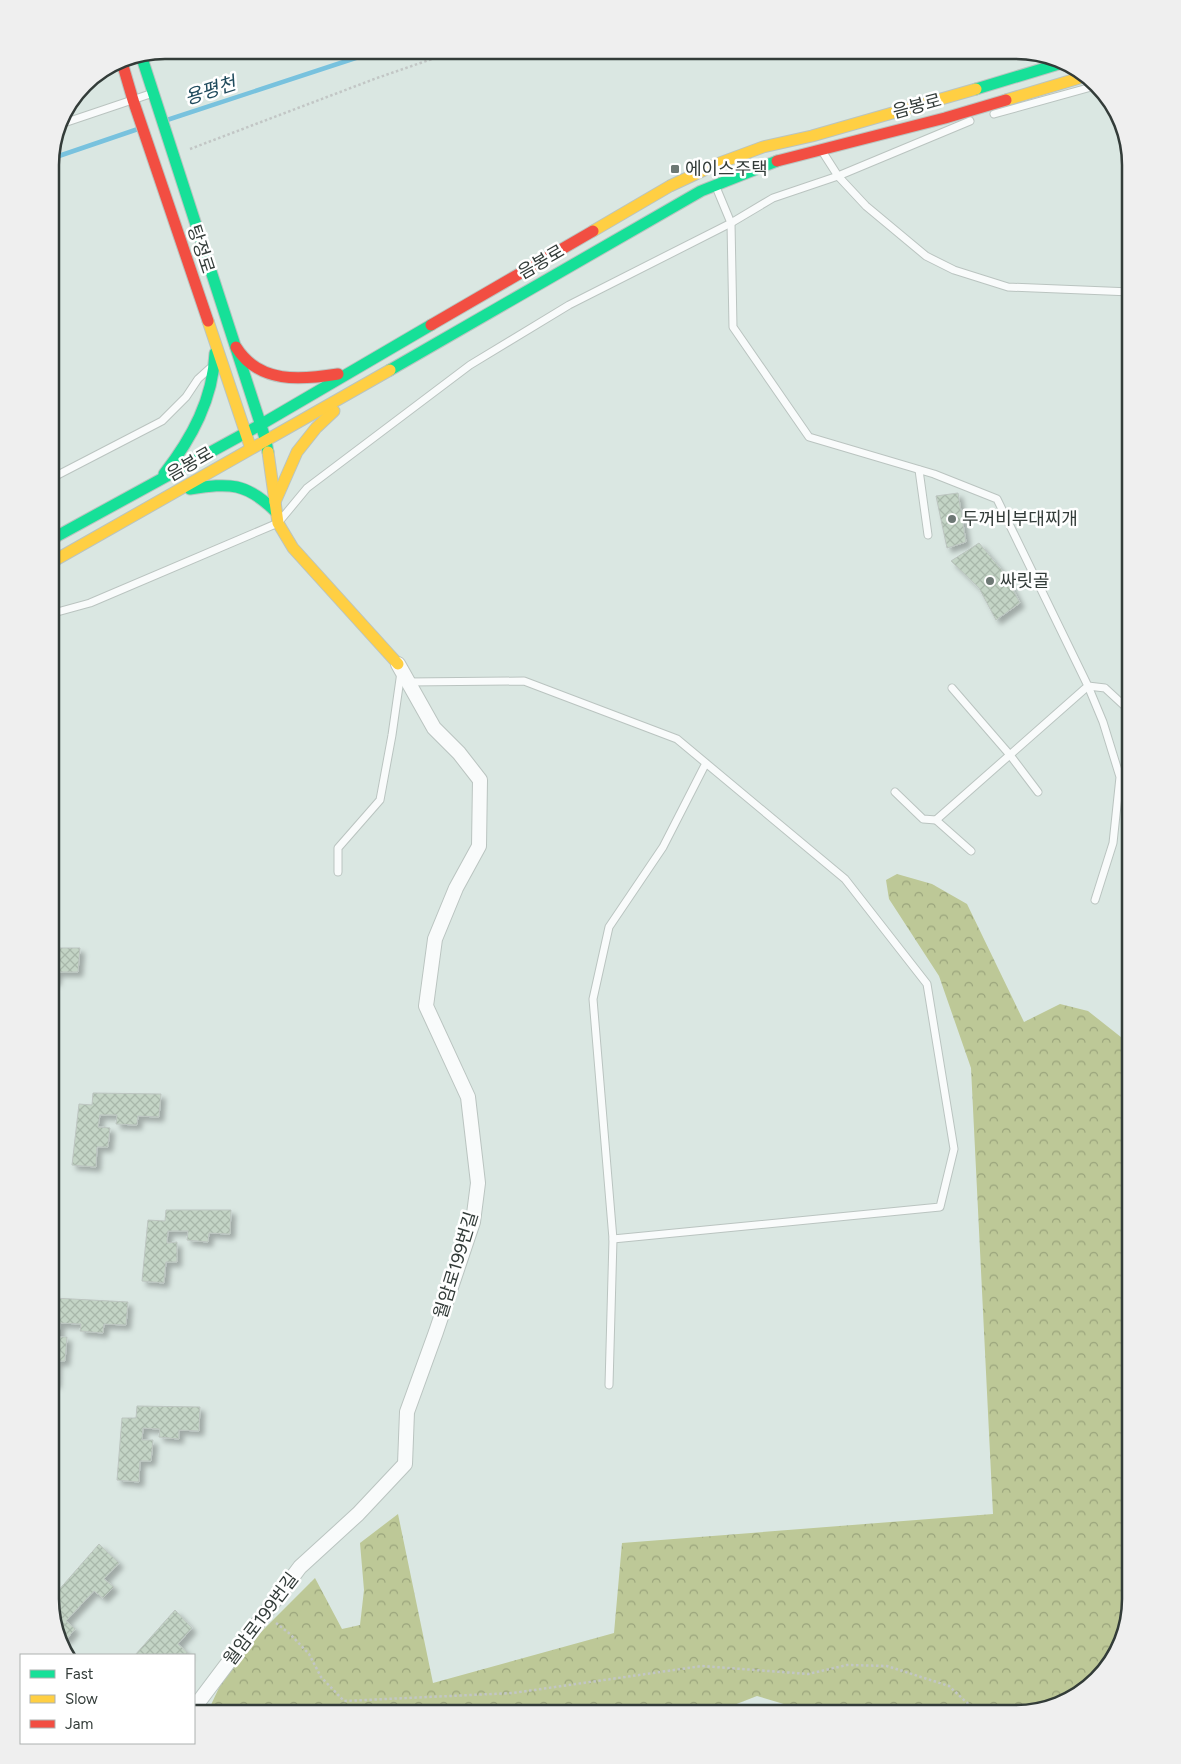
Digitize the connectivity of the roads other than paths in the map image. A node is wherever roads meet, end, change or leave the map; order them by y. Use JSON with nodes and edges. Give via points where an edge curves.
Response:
{"nodes":[{"id":1,"x":143,"y":61,"type":"edge"},
{"id":2,"x":1054,"y":66,"type":"edge"},
{"id":3,"x":123,"y":67,"type":"edge"},
{"id":4,"x":1077,"y":79,"type":"edge"},
{"id":5,"x":1089,"y":88,"type":"edge"},
{"id":6,"x":153,"y":93,"type":"junction"},
{"id":7,"x":133,"y":100,"type":"junction"},
{"id":8,"x":989,"y":115,"type":"dead end"},
{"id":9,"x":981,"y":118,"type":"dead end"},
{"id":10,"x":69,"y":121,"type":"edge"},
{"id":11,"x":820,"y":149,"type":"junction"},
{"id":12,"x":838,"y":176,"type":"junction"},
{"id":13,"x":715,"y":184,"type":"junction"},
{"id":14,"x":731,"y":222,"type":"junction"},
{"id":15,"x":1122,"y":292,"type":"edge"},
{"id":16,"x":229,"y":331,"type":"junction"},
{"id":17,"x":215,"y":344,"type":"junction"},
{"id":18,"x":215,"y":364,"type":"junction"},
{"id":19,"x":348,"y":373,"type":"junction"},
{"id":20,"x":362,"y":385,"type":"junction"},
{"id":21,"x":260,"y":425,"type":"junction"},
{"id":22,"x":245,"y":433,"type":"junction"},
{"id":23,"x":266,"y":441,"type":"junction"},
{"id":24,"x":255,"y":458,"type":"junction"},
{"id":25,"x":919,"y":470,"type":"junction"},
{"id":26,"x":59,"y":474,"type":"edge"},
{"id":27,"x":159,"y":480,"type":"junction"},
{"id":28,"x":178,"y":491,"type":"junction"},
{"id":29,"x":276,"y":508,"type":"junction"},
{"id":30,"x":59,"y":535,"type":"edge"},
{"id":31,"x":928,"y":535,"type":"dead end"},
{"id":32,"x":59,"y":558,"type":"edge"},
{"id":33,"x":59,"y":612,"type":"edge"},
{"id":34,"x":400,"y":667,"type":"junction"},
{"id":35,"x":408,"y":682,"type":"junction"},
{"id":36,"x":1088,"y":686,"type":"junction"},
{"id":37,"x":952,"y":688,"type":"dead end"},
{"id":38,"x":1122,"y":704,"type":"edge"},
{"id":39,"x":1010,"y":755,"type":"junction"},
{"id":40,"x":706,"y":763,"type":"junction"},
{"id":41,"x":894,"y":792,"type":"dead end"},
{"id":42,"x":1038,"y":792,"type":"dead end"},
{"id":43,"x":936,"y":820,"type":"junction"},
{"id":44,"x":971,"y":851,"type":"dead end"},
{"id":45,"x":338,"y":872,"type":"dead end"},
{"id":46,"x":1095,"y":900,"type":"dead end"},
{"id":47,"x":613,"y":1239,"type":"junction"},
{"id":48,"x":609,"y":1385,"type":"dead end"},
{"id":49,"x":196,"y":1705,"type":"edge"}],
"edges":[{"from":1,"to":6,"type":"main road","name":"탕정로"},
{"from":2,"to":19,"type":"main road","name":"음봉로","via":[[763,147],[717,164],[670,186]]},
{"from":3,"to":7,"type":"main road","name":"탕정로"},
{"from":4,"to":11,"type":"main road","name":"음봉로","via":[[945,118]]},
{"from":5,"to":8,"type":"lane"},
{"from":6,"to":7,"type":"lane"},
{"from":6,"to":16,"type":"main road","name":"탕정로"},
{"from":7,"to":10,"type":"lane"},
{"from":7,"to":17,"type":"main road","name":"탕정로"},
{"from":9,"to":12,"type":"lane"},
{"from":11,"to":12,"type":"lane"},
{"from":11,"to":13,"type":"main road","name":"음봉로","via":[[769,163]]},
{"from":12,"to":14,"type":"lane","via":[[773,198]]},
{"from":12,"to":15,"type":"lane","via":[[866,206],[926,256],[954,270],[1008,287]]},
{"from":13,"to":14,"type":"lane"},
{"from":13,"to":20,"type":"main road","name":"음봉로"},
{"from":14,"to":25,"type":"lane","via":[[733,327],[810,436]]},
{"from":14,"to":29,"type":"lane","via":[[569,304],[470,365],[308,488]]},
{"from":16,"to":19,"type":"main road","via":[[239,352],[273,376],[299,380]]},
{"from":16,"to":21,"type":"main road","name":"탕정로"},
{"from":17,"to":18,"type":"main road"},
{"from":17,"to":22,"type":"main road","name":"탕정로"},
{"from":18,"to":26,"type":"lane","via":[[162,421]]},
{"from":18,"to":27,"type":"main road","via":[[200,416],[186,444]]},
{"from":19,"to":21,"type":"main road","name":"음봉로"},
{"from":20,"to":23,"type":"main road","name":"음봉로"},
{"from":20,"to":29,"type":"main road","via":[[311,434],[298,452]]},
{"from":21,"to":22,"type":"main road","name":"음봉로"},
{"from":21,"to":23,"type":"main road","name":"탕정로"},
{"from":22,"to":24,"type":"main road","name":"탕정로"},
{"from":22,"to":27,"type":"main road","name":"음봉로"},
{"from":23,"to":24,"type":"main road","name":"음봉로"},
{"from":23,"to":29,"type":"main road","name":"탕정로"},
{"from":24,"to":28,"type":"main road","name":"음봉로"},
{"from":24,"to":29,"type":"main road","name":"탕정로"},
{"from":25,"to":31,"type":"lane"},
{"from":25,"to":36,"type":"lane","via":[[997,499]]},
{"from":27,"to":30,"type":"main road","name":"음봉로"},
{"from":28,"to":29,"type":"main road","via":[[216,485],[236,486]]},
{"from":28,"to":32,"type":"main road","name":"음봉로"},
{"from":29,"to":33,"type":"lane","via":[[90,603]]},
{"from":29,"to":34,"type":"main road","via":[[293,548]]},
{"from":34,"to":35,"type":"street","name":"월암로199번길"},
{"from":34,"to":45,"type":"lane","via":[[380,800],[338,848]]},
{"from":35,"to":40,"type":"lane","via":[[524,682],[677,740]]},
{"from":35,"to":49,"type":"street","name":"월암로199번길","via":[[434,728],[480,780],[479,846],[456,888],[435,939],[426,1006],[468,1097],[478,1182],[473,1222],[406,1412],[405,1464],[358,1514],[300,1567]]},
{"from":36,"to":38,"type":"lane","via":[[1105,688]]},
{"from":36,"to":39,"type":"lane"},
{"from":36,"to":46,"type":"lane","via":[[1120,776],[1113,843]]},
{"from":37,"to":39,"type":"lane"},
{"from":39,"to":42,"type":"lane"},
{"from":39,"to":43,"type":"lane"},
{"from":40,"to":47,"type":"lane","via":[[663,847],[609,927],[593,999]]},
{"from":40,"to":47,"type":"lane","via":[[845,879],[926,984],[954,1149],[940,1207]]},
{"from":41,"to":43,"type":"lane","via":[[923,819]]},
{"from":43,"to":44,"type":"lane"},
{"from":47,"to":48,"type":"lane"}]}
